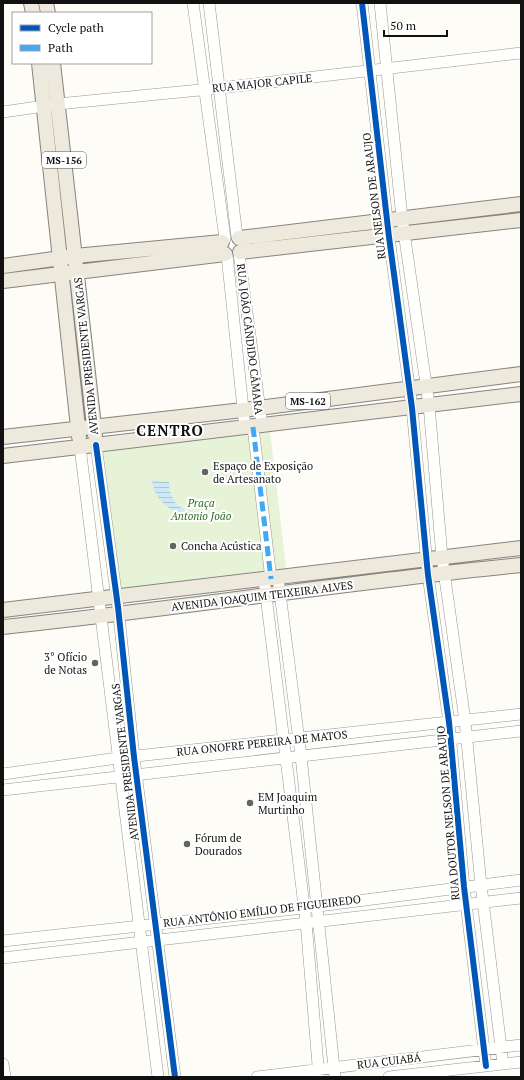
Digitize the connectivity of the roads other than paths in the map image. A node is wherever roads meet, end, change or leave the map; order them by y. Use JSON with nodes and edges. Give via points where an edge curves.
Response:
{"nodes":[{"id":1,"x":194,"y":3,"type":"edge"},
{"id":2,"x":209,"y":3,"type":"edge"},
{"id":3,"x":362,"y":3,"type":"edge"},
{"id":4,"x":380,"y":3,"type":"edge"},
{"id":5,"x":521,"y":54,"type":"edge"},
{"id":6,"x":39,"y":64,"type":"edge"},
{"id":7,"x":53,"y":64,"type":"edge"},
{"id":8,"x":386,"y":69,"type":"junction"},
{"id":9,"x":369,"y":71,"type":"junction"},
{"id":10,"x":220,"y":88,"type":"junction"},
{"id":11,"x":204,"y":89,"type":"junction"},
{"id":12,"x":51,"y":105,"type":"junction"},
{"id":13,"x":3,"y":112,"type":"edge"},
{"id":14,"x":521,"y":204,"type":"edge"},
{"id":15,"x":402,"y":218,"type":"junction"},
{"id":16,"x":387,"y":220,"type":"junction"},
{"id":17,"x":521,"y":220,"type":"edge"},
{"id":18,"x":404,"y":235,"type":"junction"},
{"id":19,"x":389,"y":236,"type":"junction"},
{"id":20,"x":232,"y":246,"type":"junction"},
{"id":21,"x":75,"y":256,"type":"junction"},
{"id":22,"x":61,"y":259,"type":"junction"},
{"id":23,"x":3,"y":266,"type":"edge"},
{"id":24,"x":77,"y":272,"type":"junction"},
{"id":25,"x":63,"y":274,"type":"junction"},
{"id":26,"x":3,"y":281,"type":"edge"},
{"id":27,"x":85,"y":345,"type":"junction"},
{"id":28,"x":70,"y":346,"type":"junction"},
{"id":29,"x":521,"y":374,"type":"edge"},
{"id":30,"x":426,"y":386,"type":"junction"},
{"id":31,"x":409,"y":387,"type":"junction"},
{"id":32,"x":521,"y":394,"type":"edge"},
{"id":33,"x":429,"y":405,"type":"junction"},
{"id":34,"x":259,"y":408,"type":"junction"},
{"id":35,"x":412,"y":408,"type":"junction"},
{"id":36,"x":243,"y":410,"type":"junction"},
{"id":37,"x":94,"y":427,"type":"junction"},
{"id":38,"x":253,"y":427,"type":"junction"},
{"id":39,"x":78,"y":429,"type":"junction"},
{"id":40,"x":3,"y":437,"type":"edge"},
{"id":41,"x":96,"y":445,"type":"junction"},
{"id":42,"x":80,"y":447,"type":"junction"},
{"id":43,"x":3,"y":456,"type":"edge"},
{"id":44,"x":521,"y":548,"type":"edge"},
{"id":45,"x":442,"y":557,"type":"junction"},
{"id":46,"x":426,"y":558,"type":"junction"},
{"id":47,"x":521,"y":565,"type":"edge"},
{"id":48,"x":444,"y":573,"type":"junction"},
{"id":49,"x":428,"y":575,"type":"junction"},
{"id":50,"x":271,"y":579,"type":"junction"},
{"id":51,"x":280,"y":594,"type":"junction"},
{"id":52,"x":266,"y":595,"type":"junction"},
{"id":53,"x":116,"y":597,"type":"junction"},
{"id":54,"x":99,"y":599,"type":"junction"},
{"id":55,"x":3,"y":610,"type":"edge"},
{"id":56,"x":119,"y":614,"type":"junction"},
{"id":57,"x":101,"y":617,"type":"junction"},
{"id":58,"x":3,"y":627,"type":"edge"},
{"id":59,"x":521,"y":714,"type":"edge"},
{"id":60,"x":465,"y":721,"type":"junction"},
{"id":61,"x":449,"y":722,"type":"junction"},
{"id":62,"x":521,"y":731,"type":"edge"},
{"id":63,"x":466,"y":737,"type":"junction"},
{"id":64,"x":298,"y":738,"type":"junction"},
{"id":65,"x":451,"y":739,"type":"junction"},
{"id":66,"x":283,"y":740,"type":"junction"},
{"id":67,"x":301,"y":756,"type":"junction"},
{"id":68,"x":134,"y":757,"type":"junction"},
{"id":69,"x":118,"y":758,"type":"junction"},
{"id":70,"x":286,"y":758,"type":"junction"},
{"id":71,"x":3,"y":774,"type":"edge"},
{"id":72,"x":136,"y":774,"type":"junction"},
{"id":73,"x":119,"y":776,"type":"junction"},
{"id":74,"x":3,"y":790,"type":"edge"},
{"id":75,"x":521,"y":880,"type":"edge"},
{"id":76,"x":481,"y":885,"type":"junction"},
{"id":77,"x":464,"y":887,"type":"junction"},
{"id":78,"x":521,"y":898,"type":"edge"},
{"id":79,"x":484,"y":902,"type":"junction"},
{"id":80,"x":466,"y":904,"type":"junction"},
{"id":81,"x":316,"y":905,"type":"junction"},
{"id":82,"x":303,"y":908,"type":"junction"},
{"id":83,"x":319,"y":920,"type":"junction"},
{"id":84,"x":306,"y":922,"type":"junction"},
{"id":85,"x":155,"y":923,"type":"junction"},
{"id":86,"x":139,"y":926,"type":"junction"},
{"id":87,"x":3,"y":941,"type":"edge"},
{"id":88,"x":158,"y":941,"type":"junction"},
{"id":89,"x":141,"y":943,"type":"junction"},
{"id":90,"x":3,"y":958,"type":"edge"},
{"id":91,"x":521,"y":1045,"type":"edge"},
{"id":92,"x":500,"y":1047,"type":"junction"},
{"id":93,"x":484,"y":1050,"type":"junction"},
{"id":94,"x":521,"y":1062,"type":"edge"},
{"id":95,"x":3,"y":1064,"type":"edge"},
{"id":96,"x":503,"y":1064,"type":"junction"},
{"id":97,"x":486,"y":1066,"type":"junction"},
{"id":98,"x":335,"y":1072,"type":"edge"},
{"id":99,"x":318,"y":1073,"type":"edge"},
{"id":100,"x":433,"y":1074,"type":"edge"},
{"id":101,"x":5,"y":1077,"type":"edge"},
{"id":102,"x":158,"y":1077,"type":"edge"},
{"id":103,"x":175,"y":1077,"type":"edge"},
{"id":104,"x":257,"y":1077,"type":"edge"},
{"id":105,"x":389,"y":1077,"type":"edge"}],
"edges":[{"from":1,"to":11,"type":"street","name":"RUA JOÃO CÂNDIDO CÂMARA"},
{"from":2,"to":10,"type":"street"},
{"from":3,"to":9,"type":"street","name":"RUA NELSON DE ARAUJO"},
{"from":4,"to":8,"type":"street"},
{"from":5,"to":8,"type":"street","name":"RUA MAJOR CAPILE"},
{"from":6,"to":12,"type":"main road","name":"AVENIDA PRESIDENTE VARGAS"},
{"from":7,"to":12,"type":"main road","name":"AVENIDA PRESIDENTE VARGAS","number":"MS-156"},
{"from":8,"to":9,"type":"street","name":"RUA MAJOR CAPILE"},
{"from":8,"to":15,"type":"street"},
{"from":9,"to":10,"type":"street","name":"RUA MAJOR CAPILE"},
{"from":9,"to":16,"type":"street","name":"RUA NELSON DE ARAUJO"},
{"from":10,"to":11,"type":"street","name":"RUA MAJOR CAPILE"},
{"from":10,"to":20,"type":"street"},
{"from":11,"to":12,"type":"street","name":"RUA MAJOR CAPILE"},
{"from":11,"to":20,"type":"street","name":"RUA JOÃO CÂNDIDO CÂMARA"},
{"from":12,"to":13,"type":"street","name":"RUA MAJOR CAPILE"},
{"from":12,"to":21,"type":"main road","name":"AVENIDA PRESIDENTE VARGAS","number":"MS-156"},
{"from":12,"to":22,"type":"main road","name":"AVENIDA PRESIDENTE VARGAS"},
{"from":14,"to":15,"type":"main road"},
{"from":15,"to":16,"type":"main road"},
{"from":15,"to":18,"type":"street"},
{"from":16,"to":19,"type":"street","name":"RUA NELSON DE ARAUJO"},
{"from":16,"to":20,"type":"main road"},
{"from":17,"to":18,"type":"main road"},
{"from":18,"to":19,"type":"main road"},
{"from":18,"to":30,"type":"street"},
{"from":19,"to":20,"type":"main road"},
{"from":19,"to":31,"type":"street","name":"RUA NELSON DE ARAUJO"},
{"from":20,"to":21,"type":"main road"},
{"from":20,"to":24,"type":"main road"},
{"from":20,"to":34,"type":"street","name":"RUA JOÃO CÂNDIDO CÂMARA"},
{"from":20,"to":36,"type":"street","name":"RUA JOÃO CÂNDIDO CÂMARA"},
{"from":21,"to":22,"type":"main road"},
{"from":21,"to":24,"type":"main road","name":"AVENIDA PRESIDENTE VARGAS","number":"MS-156"},
{"from":22,"to":23,"type":"main road"},
{"from":22,"to":25,"type":"main road","name":"AVENIDA PRESIDENTE VARGAS"},
{"from":24,"to":25,"type":"main road"},
{"from":24,"to":27,"type":"main road","name":"AVENIDA PRESIDENTE VARGAS","number":"MS-156"},
{"from":25,"to":26,"type":"main road"},
{"from":25,"to":28,"type":"main road","name":"AVENIDA PRESIDENTE VARGAS"},
{"from":27,"to":28,"type":"main road"},
{"from":27,"to":37,"type":"main road","name":"AVENIDA PRESIDENTE VARGAS","number":"MS-156"},
{"from":28,"to":39,"type":"main road","name":"AVENIDA PRESIDENTE VARGAS"},
{"from":29,"to":30,"type":"main road","number":"MS-162"},
{"from":30,"to":31,"type":"main road","number":"MS-162"},
{"from":30,"to":33,"type":"street"},
{"from":31,"to":34,"type":"main road","number":"MS-162"},
{"from":31,"to":35,"type":"street","name":"RUA NELSON DE ARAUJO"},
{"from":32,"to":33,"type":"main road"},
{"from":33,"to":35,"type":"main road"},
{"from":33,"to":45,"type":"street"},
{"from":34,"to":36,"type":"main road","number":"MS-162"},
{"from":34,"to":38,"type":"street","name":"RUA JOÃO CÂNDIDO CÂMARA"},
{"from":35,"to":38,"type":"main road","number":"MS-162"},
{"from":35,"to":46,"type":"street","name":"RUA DOUTOR NELSON DE ARAUJO"},
{"from":36,"to":37,"type":"main road","number":"MS-162"},
{"from":36,"to":38,"type":"street","name":"RUA JOÃO CÂNDIDO CÂMARA"},
{"from":37,"to":39,"type":"main road","number":"MS-162"},
{"from":37,"to":41,"type":"main road","name":"AVENIDA PRESIDENTE VARGAS"},
{"from":38,"to":41,"type":"main road","number":"MS-162"},
{"from":38,"to":50,"type":"street","name":"RUA JOÃO CÂNDIDO CÂMARA"},
{"from":39,"to":40,"type":"main road","number":"MS-162"},
{"from":39,"to":42,"type":"main road","name":"AVENIDA PRESIDENTE VARGAS"},
{"from":41,"to":42,"type":"main road","number":"MS-162"},
{"from":41,"to":53,"type":"street","name":"AVENIDA PRESIDENTE VARGAS"},
{"from":42,"to":43,"type":"main road","number":"MS-162"},
{"from":42,"to":54,"type":"street","name":"AVENIDA PRESIDENTE VARGAS"},
{"from":44,"to":45,"type":"main road","name":"AVENIDA JOAQUIM TEIXEIRA ALVES"},
{"from":45,"to":46,"type":"main road","name":"AVENIDA JOAQUIM TEIXEIRA ALVES"},
{"from":45,"to":48,"type":"street"},
{"from":46,"to":49,"type":"street","name":"RUA DOUTOR NELSON DE ARAUJO"},
{"from":46,"to":50,"type":"main road","name":"AVENIDA JOAQUIM TEIXEIRA ALVES"},
{"from":47,"to":48,"type":"main road","name":"AVENIDA JOAQUIM TEIXEIRA ALVES"},
{"from":48,"to":49,"type":"main road","name":"AVENIDA JOAQUIM TEIXEIRA ALVES"},
{"from":48,"to":60,"type":"street"},
{"from":49,"to":51,"type":"main road","name":"AVENIDA JOAQUIM TEIXEIRA ALVES"},
{"from":49,"to":61,"type":"street","name":"RUA DOUTOR NELSON DE ARAUJO"},
{"from":50,"to":51,"type":"street"},
{"from":50,"to":52,"type":"street","name":"RUA JOÃO CÂNDIDO CÂMARA"},
{"from":50,"to":53,"type":"main road","name":"AVENIDA JOAQUIM TEIXEIRA ALVES"},
{"from":51,"to":52,"type":"main road","name":"AVENIDA JOAQUIM TEIXEIRA ALVES"},
{"from":51,"to":64,"type":"street"},
{"from":52,"to":56,"type":"main road","name":"AVENIDA JOAQUIM TEIXEIRA ALVES"},
{"from":52,"to":66,"type":"street","name":"RUA JOÃO CÂNDIDO CÂMARA"},
{"from":53,"to":54,"type":"main road","name":"AVENIDA JOAQUIM TEIXEIRA ALVES"},
{"from":53,"to":56,"type":"street","name":"AVENIDA PRESIDENTE VARGAS"},
{"from":54,"to":55,"type":"main road","name":"AVENIDA JOAQUIM TEIXEIRA ALVES"},
{"from":54,"to":57,"type":"street","name":"AVENIDA PRESIDENTE VARGAS"},
{"from":56,"to":57,"type":"main road","name":"AVENIDA JOAQUIM TEIXEIRA ALVES"},
{"from":56,"to":68,"type":"street","name":"AVENIDA PRESIDENTE VARGAS"},
{"from":57,"to":58,"type":"main road","name":"AVENIDA JOAQUIM TEIXEIRA ALVES"},
{"from":57,"to":69,"type":"street","name":"AVENIDA PRESIDENTE VARGAS"},
{"from":59,"to":60,"type":"street","name":"RUA ONOFRE PEREIRA DE MATOS"},
{"from":60,"to":61,"type":"street","name":"RUA ONOFRE PEREIRA DE MATOS"},
{"from":60,"to":63,"type":"street"},
{"from":61,"to":64,"type":"street","name":"RUA ONOFRE PEREIRA DE MATOS"},
{"from":61,"to":65,"type":"street","name":"RUA DOUTOR NELSON DE ARAUJO"},
{"from":62,"to":63,"type":"street","name":"RUA ONOFRE PEREIRA DE MATOS"},
{"from":63,"to":65,"type":"street","name":"RUA ONOFRE PEREIRA DE MATOS"},
{"from":63,"to":76,"type":"street"},
{"from":64,"to":66,"type":"street","name":"RUA ONOFRE PEREIRA DE MATOS"},
{"from":64,"to":67,"type":"street"},
{"from":65,"to":67,"type":"street","name":"RUA ONOFRE PEREIRA DE MATOS"},
{"from":65,"to":77,"type":"street","name":"RUA DOUTOR NELSON DE ARAUJO"},
{"from":66,"to":68,"type":"street","name":"RUA ONOFRE PEREIRA DE MATOS"},
{"from":66,"to":70,"type":"street","name":"RUA JOÃO CÂNDIDO CÂMARA"},
{"from":67,"to":70,"type":"street","name":"RUA ONOFRE PEREIRA DE MATOS"},
{"from":67,"to":81,"type":"street"},
{"from":68,"to":69,"type":"street","name":"RUA ONOFRE PEREIRA DE MATOS"},
{"from":68,"to":72,"type":"street","name":"AVENIDA PRESIDENTE VARGAS"},
{"from":69,"to":71,"type":"street","name":"RUA ONOFRE PEREIRA DE MATOS"},
{"from":69,"to":73,"type":"street","name":"AVENIDA PRESIDENTE VARGAS"},
{"from":70,"to":72,"type":"street","name":"RUA ONOFRE PEREIRA DE MATOS"},
{"from":70,"to":82,"type":"street","name":"RUA JOÃO CÂNDIDO CÂMARA"},
{"from":72,"to":73,"type":"street","name":"RUA ONOFRE PEREIRA DE MATOS"},
{"from":72,"to":85,"type":"street","name":"AVENIDA PRESIDENTE VARGAS"},
{"from":73,"to":74,"type":"street","name":"RUA ONOFRE PEREIRA DE MATOS"},
{"from":73,"to":86,"type":"street","name":"AVENIDA PRESIDENTE VARGAS"},
{"from":75,"to":76,"type":"street","name":"RUA ANTÔNIO EMÍLIO DE FIGUEIREDO"},
{"from":76,"to":77,"type":"street","name":"RUA ANTÔNIO EMÍLIO DE FIGUEIREDO"},
{"from":76,"to":79,"type":"street"},
{"from":77,"to":80,"type":"street","name":"RUA DOUTOR NELSON DE ARAUJO"},
{"from":77,"to":81,"type":"street","name":"RUA ANTÔNIO EMÍLIO DE FIGUEIREDO"},
{"from":78,"to":79,"type":"street","name":"RUA ANTÔNIO EMÍLIO DE FIGUEIREDO"},
{"from":79,"to":80,"type":"street","name":"RUA ANTÔNIO EMÍLIO DE FIGUEIREDO"},
{"from":79,"to":92,"type":"street"},
{"from":80,"to":83,"type":"street","name":"RUA ANTÔNIO EMÍLIO DE FIGUEIREDO"},
{"from":80,"to":93,"type":"street","name":"RUA DOUTOR NELSON DE ARAUJO"},
{"from":81,"to":82,"type":"street","name":"RUA ANTÔNIO EMÍLIO DE FIGUEIREDO"},
{"from":81,"to":83,"type":"street"},
{"from":82,"to":84,"type":"street","name":"RUA JOÃO CÂNDIDO CÂMARA"},
{"from":82,"to":85,"type":"street","name":"RUA ANTÔNIO EMÍLIO DE FIGUEIREDO"},
{"from":83,"to":84,"type":"street","name":"RUA ANTÔNIO EMÍLIO DE FIGUEIREDO"},
{"from":83,"to":98,"type":"street"},
{"from":84,"to":88,"type":"street","name":"RUA ANTÔNIO EMÍLIO DE FIGUEIREDO"},
{"from":84,"to":99,"type":"street","name":"RUA JOÃO CÂNDIDO CÂMARA"},
{"from":85,"to":86,"type":"street","name":"RUA ANTÔNIO EMÍLIO DE FIGUEIREDO"},
{"from":85,"to":88,"type":"street","name":"AVENIDA PRESIDENTE VARGAS"},
{"from":86,"to":87,"type":"street","name":"RUA ANTÔNIO EMÍLIO DE FIGUEIREDO"},
{"from":86,"to":89,"type":"street","name":"AVENIDA PRESIDENTE VARGAS"},
{"from":88,"to":89,"type":"street","name":"RUA ANTÔNIO EMÍLIO DE FIGUEIREDO"},
{"from":88,"to":103,"type":"street","name":"AVENIDA PRESIDENTE VARGAS"},
{"from":89,"to":90,"type":"street","name":"RUA ANTÔNIO EMÍLIO DE FIGUEIREDO"},
{"from":89,"to":102,"type":"street","name":"AVENIDA PRESIDENTE VARGAS"},
{"from":91,"to":92,"type":"street","name":"RUA CUIABÁ"},
{"from":92,"to":93,"type":"street","name":"RUA CUIABÁ"},
{"from":92,"to":96,"type":"street"},
{"from":93,"to":97,"type":"street","name":"RUA DOUTOR NELSON DE ARAUJO"},
{"from":93,"to":98,"type":"street","name":"RUA CUIABÁ"},
{"from":94,"to":96,"type":"street","name":"RUA CUIABÁ"},
{"from":95,"to":101,"type":"street"},
{"from":96,"to":97,"type":"street","name":"RUA CUIABÁ"},
{"from":97,"to":100,"type":"street","name":"RUA CUIABÁ"},
{"from":98,"to":99,"type":"street","name":"RUA CUIABÁ"},
{"from":99,"to":104,"type":"street","name":"RUA CUIABÁ"},
{"from":100,"to":105,"type":"street","name":"RUA CUIABÁ"}]}
